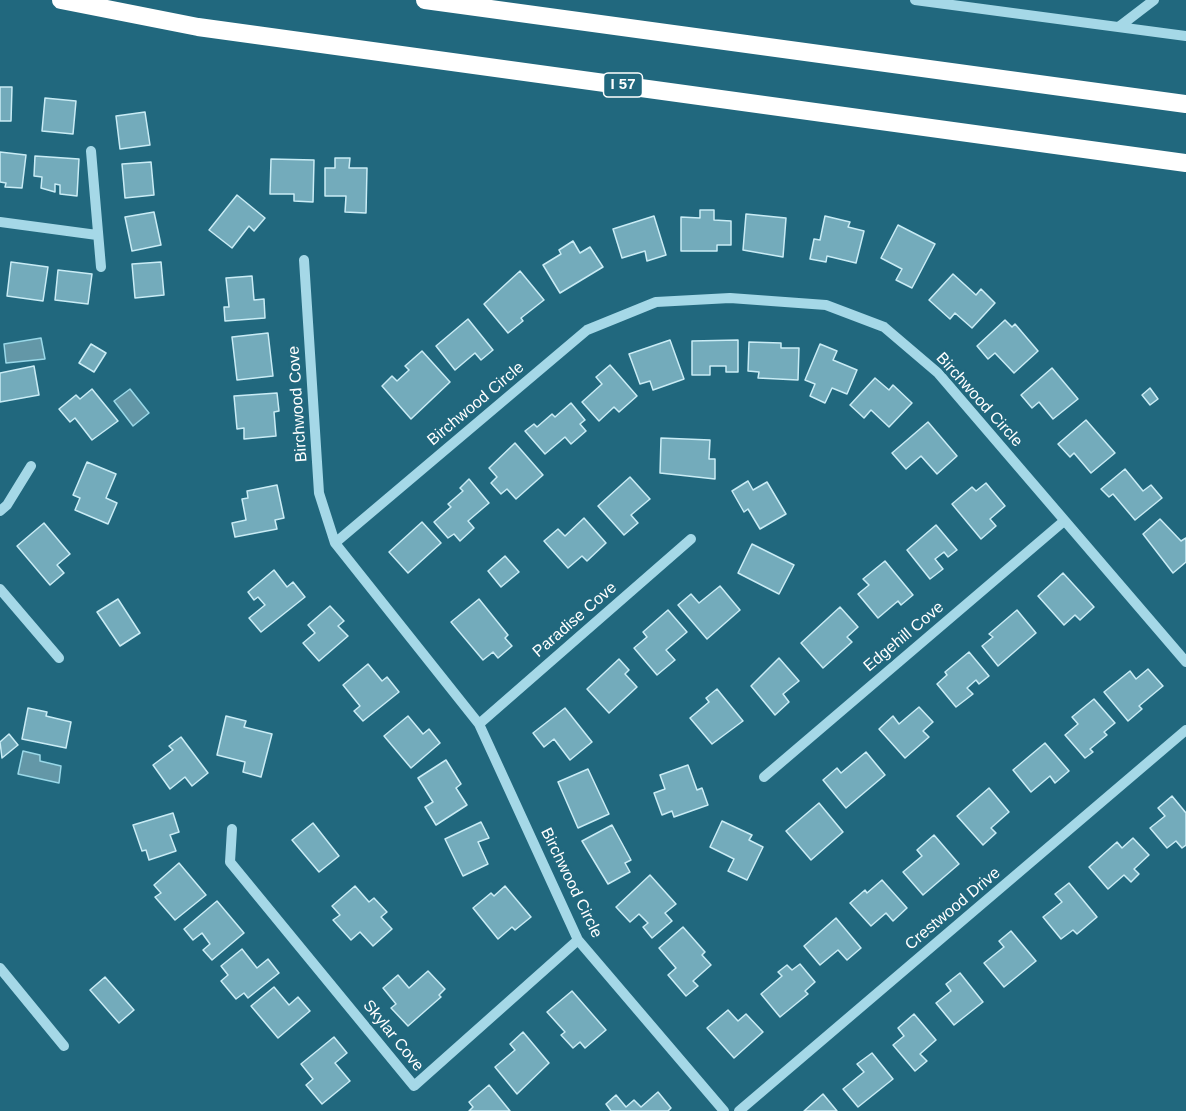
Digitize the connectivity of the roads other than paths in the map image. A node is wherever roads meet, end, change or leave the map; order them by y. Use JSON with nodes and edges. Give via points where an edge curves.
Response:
{"nodes":[{"id":1,"x":61,"y":0,"type":"edge"},
{"id":2,"x":424,"y":0,"type":"edge"},
{"id":3,"x":915,"y":0,"type":"edge"},
{"id":4,"x":1155,"y":0,"type":"edge"},
{"id":5,"x":1120,"y":26,"type":"junction"},
{"id":6,"x":1186,"y":36,"type":"edge"},
{"id":7,"x":1186,"y":104,"type":"edge"},
{"id":8,"x":91,"y":151,"type":"dead end"},
{"id":9,"x":1186,"y":163,"type":"edge"},
{"id":10,"x":0,"y":222,"type":"edge"},
{"id":11,"x":97,"y":235,"type":"junction"},
{"id":12,"x":304,"y":260,"type":"dead end"},
{"id":13,"x":101,"y":267,"type":"dead end"},
{"id":14,"x":31,"y":466,"type":"dead end"},
{"id":15,"x":0,"y":511,"type":"edge"},
{"id":16,"x":1064,"y":521,"type":"junction"},
{"id":17,"x":691,"y":539,"type":"dead end"},
{"id":18,"x":335,"y":543,"type":"junction"},
{"id":19,"x":0,"y":589,"type":"edge"},
{"id":20,"x":59,"y":658,"type":"dead end"},
{"id":21,"x":1186,"y":662,"type":"edge"},
{"id":22,"x":479,"y":724,"type":"junction"},
{"id":23,"x":1186,"y":730,"type":"edge"},
{"id":24,"x":764,"y":777,"type":"dead end"},
{"id":25,"x":232,"y":829,"type":"dead end"},
{"id":26,"x":579,"y":940,"type":"junction"},
{"id":27,"x":0,"y":968,"type":"edge"},
{"id":28,"x":64,"y":1046,"type":"dead end"},
{"id":29,"x":724,"y":1111,"type":"edge"},
{"id":30,"x":739,"y":1111,"type":"edge"}],
"edges":[{"from":1,"to":9,"type":"highway","number":"I 57","via":[[198,27]]},
{"from":2,"to":7,"type":"highway"},
{"from":3,"to":5,"type":"street"},
{"from":4,"to":5,"type":"street"},
{"from":5,"to":6,"type":"street"},
{"from":8,"to":11,"type":"street"},
{"from":10,"to":11,"type":"street"},
{"from":11,"to":13,"type":"street"},
{"from":12,"to":18,"type":"street","name":"Birchwood Cove","via":[[320,493]]},
{"from":14,"to":15,"type":"street"},
{"from":16,"to":18,"type":"street","name":"Birchwood Circle","via":[[938,373],[884,327],[826,305],[730,298],[656,302],[587,330]]},
{"from":16,"to":21,"type":"street","name":"Birchwood Circle"},
{"from":16,"to":24,"type":"street","name":"Edgehill Cove"},
{"from":17,"to":22,"type":"street","name":"Paradise Cove"},
{"from":18,"to":22,"type":"street","name":"Birchwood Circle"},
{"from":19,"to":20,"type":"street"},
{"from":22,"to":26,"type":"street","name":"Birchwood Circle"},
{"from":23,"to":30,"type":"street","name":"Crestwood Drive"},
{"from":25,"to":26,"type":"street","name":"Skylar Cove","via":[[230,862],[414,1086]]},
{"from":26,"to":29,"type":"street","name":"Birchwood Circle"},
{"from":27,"to":28,"type":"street"}]}
